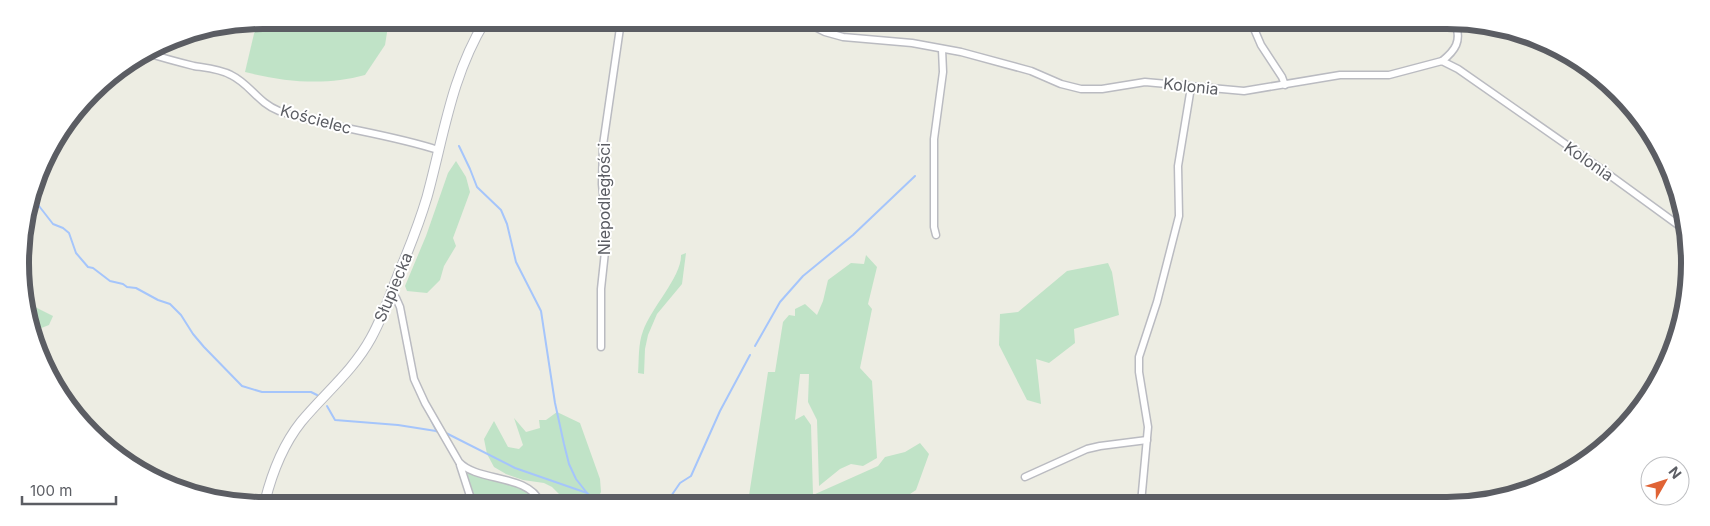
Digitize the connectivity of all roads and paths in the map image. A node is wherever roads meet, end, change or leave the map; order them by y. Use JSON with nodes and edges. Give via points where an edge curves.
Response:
{"nodes":[{"id":1,"x":481,"y":29,"type":"edge"},
{"id":2,"x":620,"y":29,"type":"edge"},
{"id":3,"x":819,"y":29,"type":"edge"},
{"id":4,"x":1254,"y":29,"type":"edge"},
{"id":5,"x":1457,"y":29,"type":"edge"},
{"id":6,"x":942,"y":49,"type":"junction"},
{"id":7,"x":154,"y":56,"type":"edge"},
{"id":8,"x":1442,"y":60,"type":"junction"},
{"id":9,"x":1285,"y":84,"type":"junction"},
{"id":10,"x":1191,"y":87,"type":"junction"},
{"id":11,"x":438,"y":150,"type":"junction"},
{"id":12,"x":1678,"y":225,"type":"edge"},
{"id":13,"x":936,"y":235,"type":"dead end"},
{"id":14,"x":390,"y":296,"type":"junction"},
{"id":15,"x":600,"y":347,"type":"dead end"},
{"id":16,"x":1147,"y":440,"type":"junction"},
{"id":17,"x":459,"y":462,"type":"junction"},
{"id":18,"x":1025,"y":477,"type":"dead end"},
{"id":19,"x":266,"y":497,"type":"edge"},
{"id":20,"x":470,"y":497,"type":"edge"},
{"id":21,"x":535,"y":497,"type":"edge"},
{"id":22,"x":1142,"y":497,"type":"edge"}],
"edges":[{"from":1,"to":11,"type":"main road","name":"Słupiecka","via":[[452,93]]},
{"from":2,"to":15,"type":"street","name":"Niepodległości","via":[[603,145],[602,184],[607,233]]},
{"from":3,"to":6,"type":"street","name":"Kolonia","via":[[842,38],[912,43]]},
{"from":4,"to":9,"type":"street","via":[[1267,57]]},
{"from":5,"to":8,"type":"street","name":"Kolonia","via":[[1457,47]]},
{"from":6,"to":10,"type":"street","name":"Kolonia","via":[[1025,69],[1081,89],[1145,82]]},
{"from":6,"to":13,"type":"street","via":[[934,139]]},
{"from":7,"to":11,"type":"street","name":"Kościelec","via":[[229,74],[278,110]]},
{"from":8,"to":9,"type":"street","name":"Kolonia","via":[[1389,75],[1340,75]]},
{"from":8,"to":12,"type":"street","name":"Kolonia"},
{"from":9,"to":10,"type":"street","name":"Kolonia","via":[[1244,91]]},
{"from":10,"to":16,"type":"street","via":[[1178,166],[1179,216],[1139,357]]},
{"from":11,"to":14,"type":"main road","name":"Słupiecka","via":[[421,217]]},
{"from":14,"to":17,"type":"street","via":[[396,298],[400,307],[419,391]]},
{"from":14,"to":19,"type":"main road","name":"Słupiecka","via":[[364,350],[288,441]]},
{"from":16,"to":18,"type":"street","via":[[1087,449]]},
{"from":16,"to":22,"type":"street"},
{"from":17,"to":20,"type":"street"},
{"from":17,"to":21,"type":"street","via":[[472,471],[529,490]]}]}
